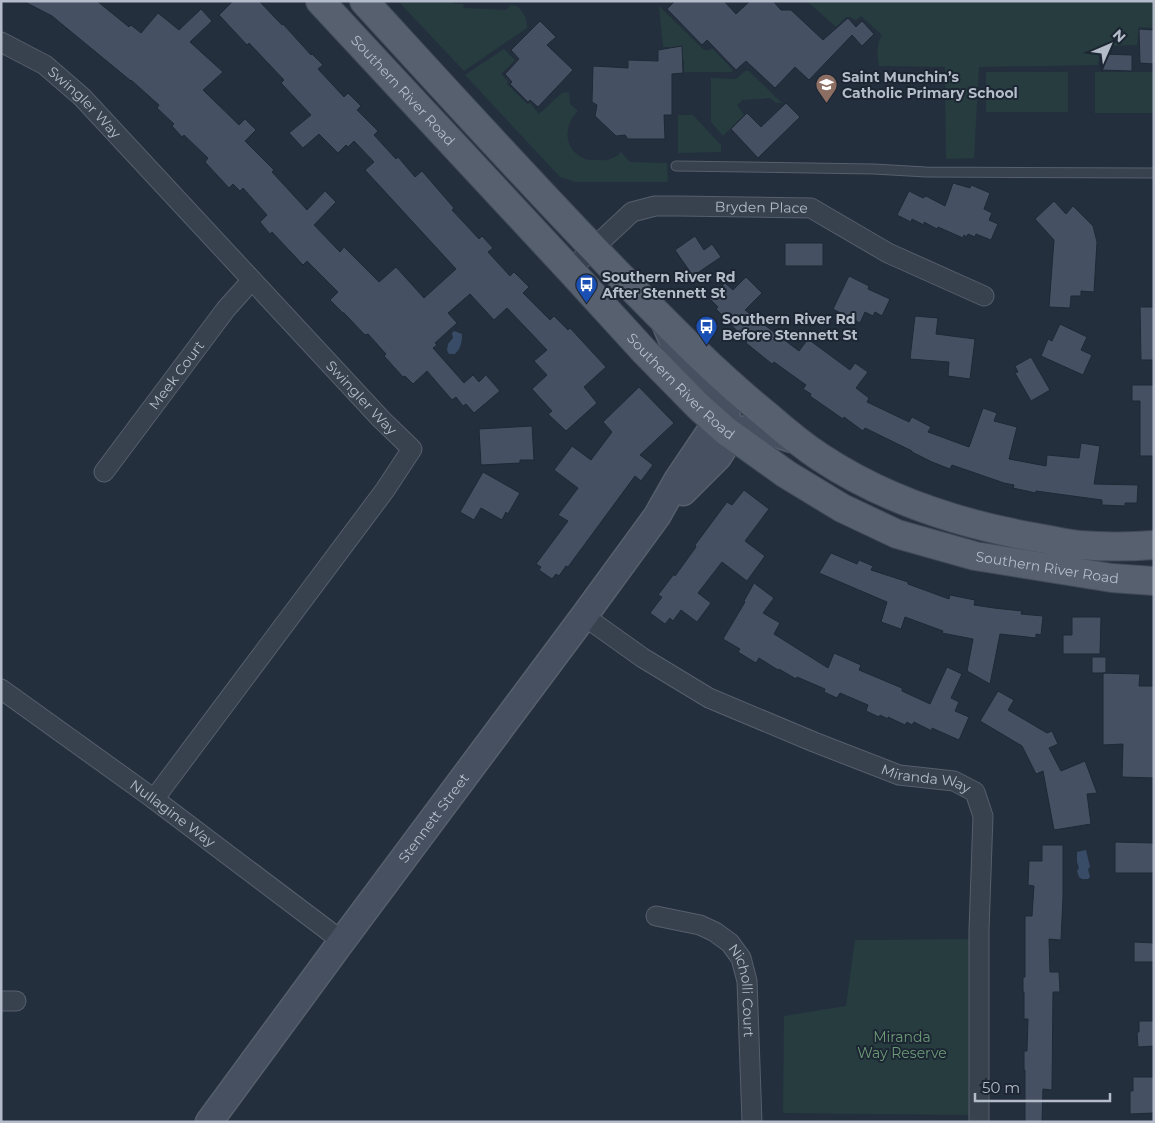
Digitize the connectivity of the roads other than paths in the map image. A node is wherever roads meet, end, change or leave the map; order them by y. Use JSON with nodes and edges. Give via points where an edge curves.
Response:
{"nodes":[{"id":1,"x":320,"y":1,"type":"edge"},
{"id":2,"x":364,"y":1,"type":"edge"},
{"id":3,"x":1,"y":42,"type":"edge"},
{"id":4,"x":676,"y":166,"type":"dead end"},
{"id":5,"x":1154,"y":173,"type":"edge"},
{"id":6,"x":593,"y":248,"type":"junction"},
{"id":7,"x":570,"y":270,"type":"junction"},
{"id":8,"x":252,"y":280,"type":"junction"},
{"id":9,"x":984,"y":296,"type":"dead end"},
{"id":10,"x":665,"y":322,"type":"junction"},
{"id":11,"x":726,"y":431,"type":"junction"},
{"id":12,"x":798,"y":441,"type":"junction"},
{"id":13,"x":104,"y":472,"type":"dead end"},
{"id":14,"x":1154,"y":545,"type":"edge"},
{"id":15,"x":1154,"y":581,"type":"edge"},
{"id":16,"x":584,"y":616,"type":"junction"},
{"id":17,"x":3,"y":695,"type":"edge"},
{"id":18,"x":154,"y":799,"type":"junction"},
{"id":19,"x":656,"y":916,"type":"dead end"},
{"id":20,"x":342,"y":941,"type":"junction"},
{"id":21,"x":210,"y":1122,"type":"edge"},
{"id":22,"x":752,"y":1122,"type":"edge"},
{"id":23,"x":979,"y":1122,"type":"edge"}],
"edges":[{"from":1,"to":7,"type":"main road","name":"Southern River Road"},
{"from":2,"to":6,"type":"main road","name":"Southern River Road"},
{"from":3,"to":8,"type":"street","name":"Swingler Way","via":[[45,65],[82,97]]},
{"from":4,"to":5,"type":"lane"},
{"from":6,"to":7,"type":"street","name":"Bryden Place"},
{"from":6,"to":9,"type":"street","name":"Bryden Place","via":[[632,212],[655,206],[811,208],[888,253]]},
{"from":6,"to":10,"type":"main road","name":"Southern River Road"},
{"from":7,"to":11,"type":"main road","name":"Southern River Road","via":[[699,407]]},
{"from":8,"to":13,"type":"street","name":"Meek Court","via":[[226,309]]},
{"from":8,"to":18,"type":"street","name":"Swingler Way","via":[[412,449],[379,498]]},
{"from":10,"to":11,"type":"street","name":"Stennett Street","via":[[681,360],[714,392],[725,409]]},
{"from":10,"to":12,"type":"main road","name":"Southern River Road","via":[[726,380]]},
{"from":11,"to":12,"type":"street","via":[[762,429]]},
{"from":11,"to":15,"type":"main road","name":"Southern River Road","via":[[786,474],[842,508],[897,534],[975,556],[1112,578]]},
{"from":11,"to":16,"type":"street","name":"Stennett Street","via":[[725,446],[718,457],[657,516]]},
{"from":12,"to":14,"type":"main road","name":"Southern River Road","via":[[879,489],[960,520],[1077,545]]},
{"from":16,"to":20,"type":"street","name":"Stennett Street"},
{"from":16,"to":23,"type":"street","name":"Miranda Way","via":[[643,658],[709,698],[899,775],[954,781],[975,792],[983,816],[979,930]]},
{"from":17,"to":18,"type":"street","name":"Nullagine Way"},
{"from":18,"to":20,"type":"street","name":"Nullagine Way"},
{"from":19,"to":22,"type":"street","name":"Nicholli Court","via":[[707,928],[730,943],[741,958],[747,981]]},
{"from":20,"to":21,"type":"street","name":"Stennett Street"}]}
